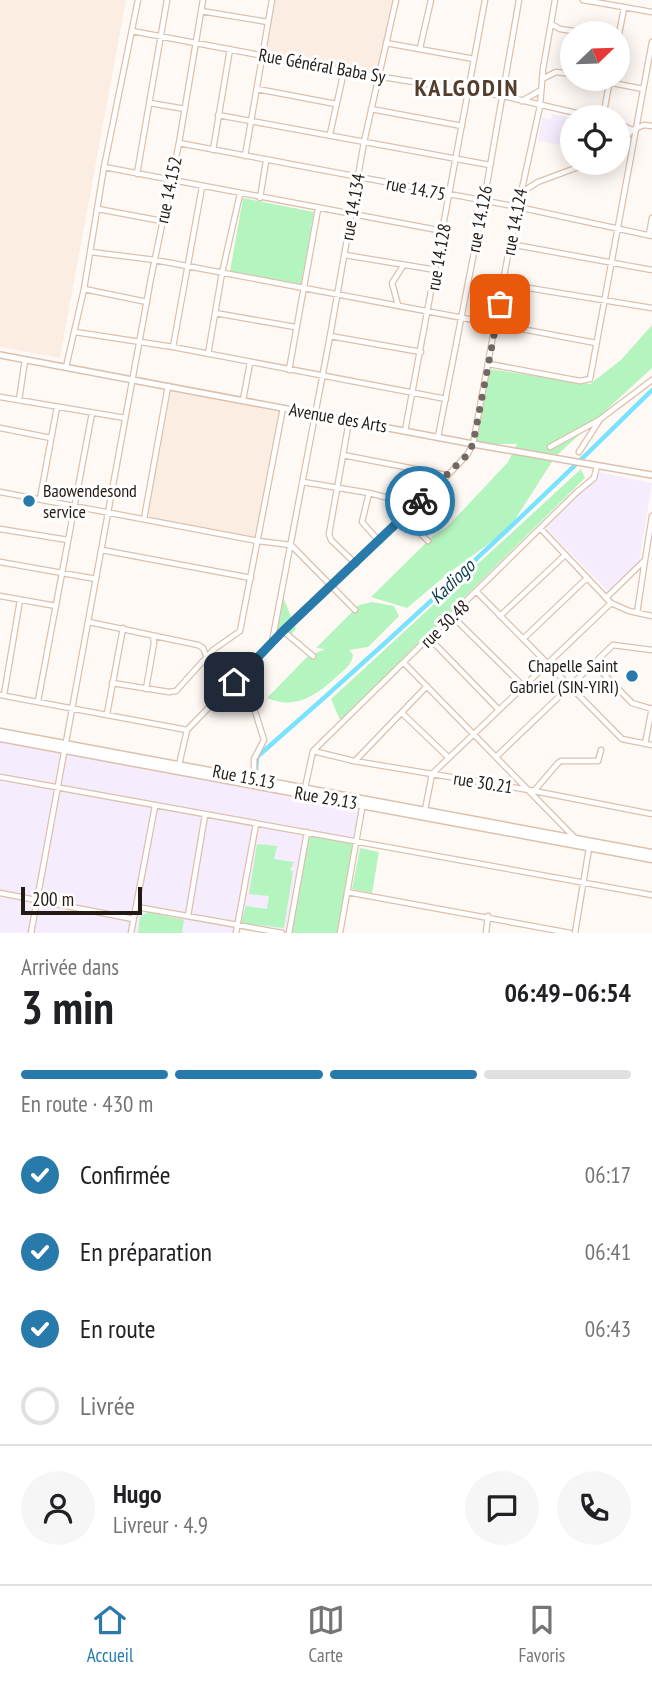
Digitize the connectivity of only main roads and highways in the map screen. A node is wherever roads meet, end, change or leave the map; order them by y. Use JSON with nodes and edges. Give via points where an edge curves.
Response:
{"nodes":[{"id":1,"x":0,"y":735,"type":"edge"},
{"id":2,"x":65,"y":747,"type":"junction"},
{"id":3,"x":363,"y":802,"type":"junction"},
{"id":4,"x":590,"y":844,"type":"junction"},
{"id":5,"x":652,"y":853,"type":"edge"},
{"id":6,"x":652,"y":859,"type":"edge"}],
"edges":[{"from":1,"to":2,"type":"main road","name":"Rue 15.13"},
{"from":2,"to":3,"type":"main road","name":"Rue 29.13"},
{"from":2,"to":3,"type":"main road","name":"Rue 15.13"},
{"from":3,"to":4,"type":"main road","name":"Rue 29.13"},
{"from":3,"to":4,"type":"main road","name":"Rue 15.13"},
{"from":4,"to":5,"type":"main road","name":"Rue 15.13"},
{"from":4,"to":6,"type":"main road","name":"Rue 29.13"}]}
